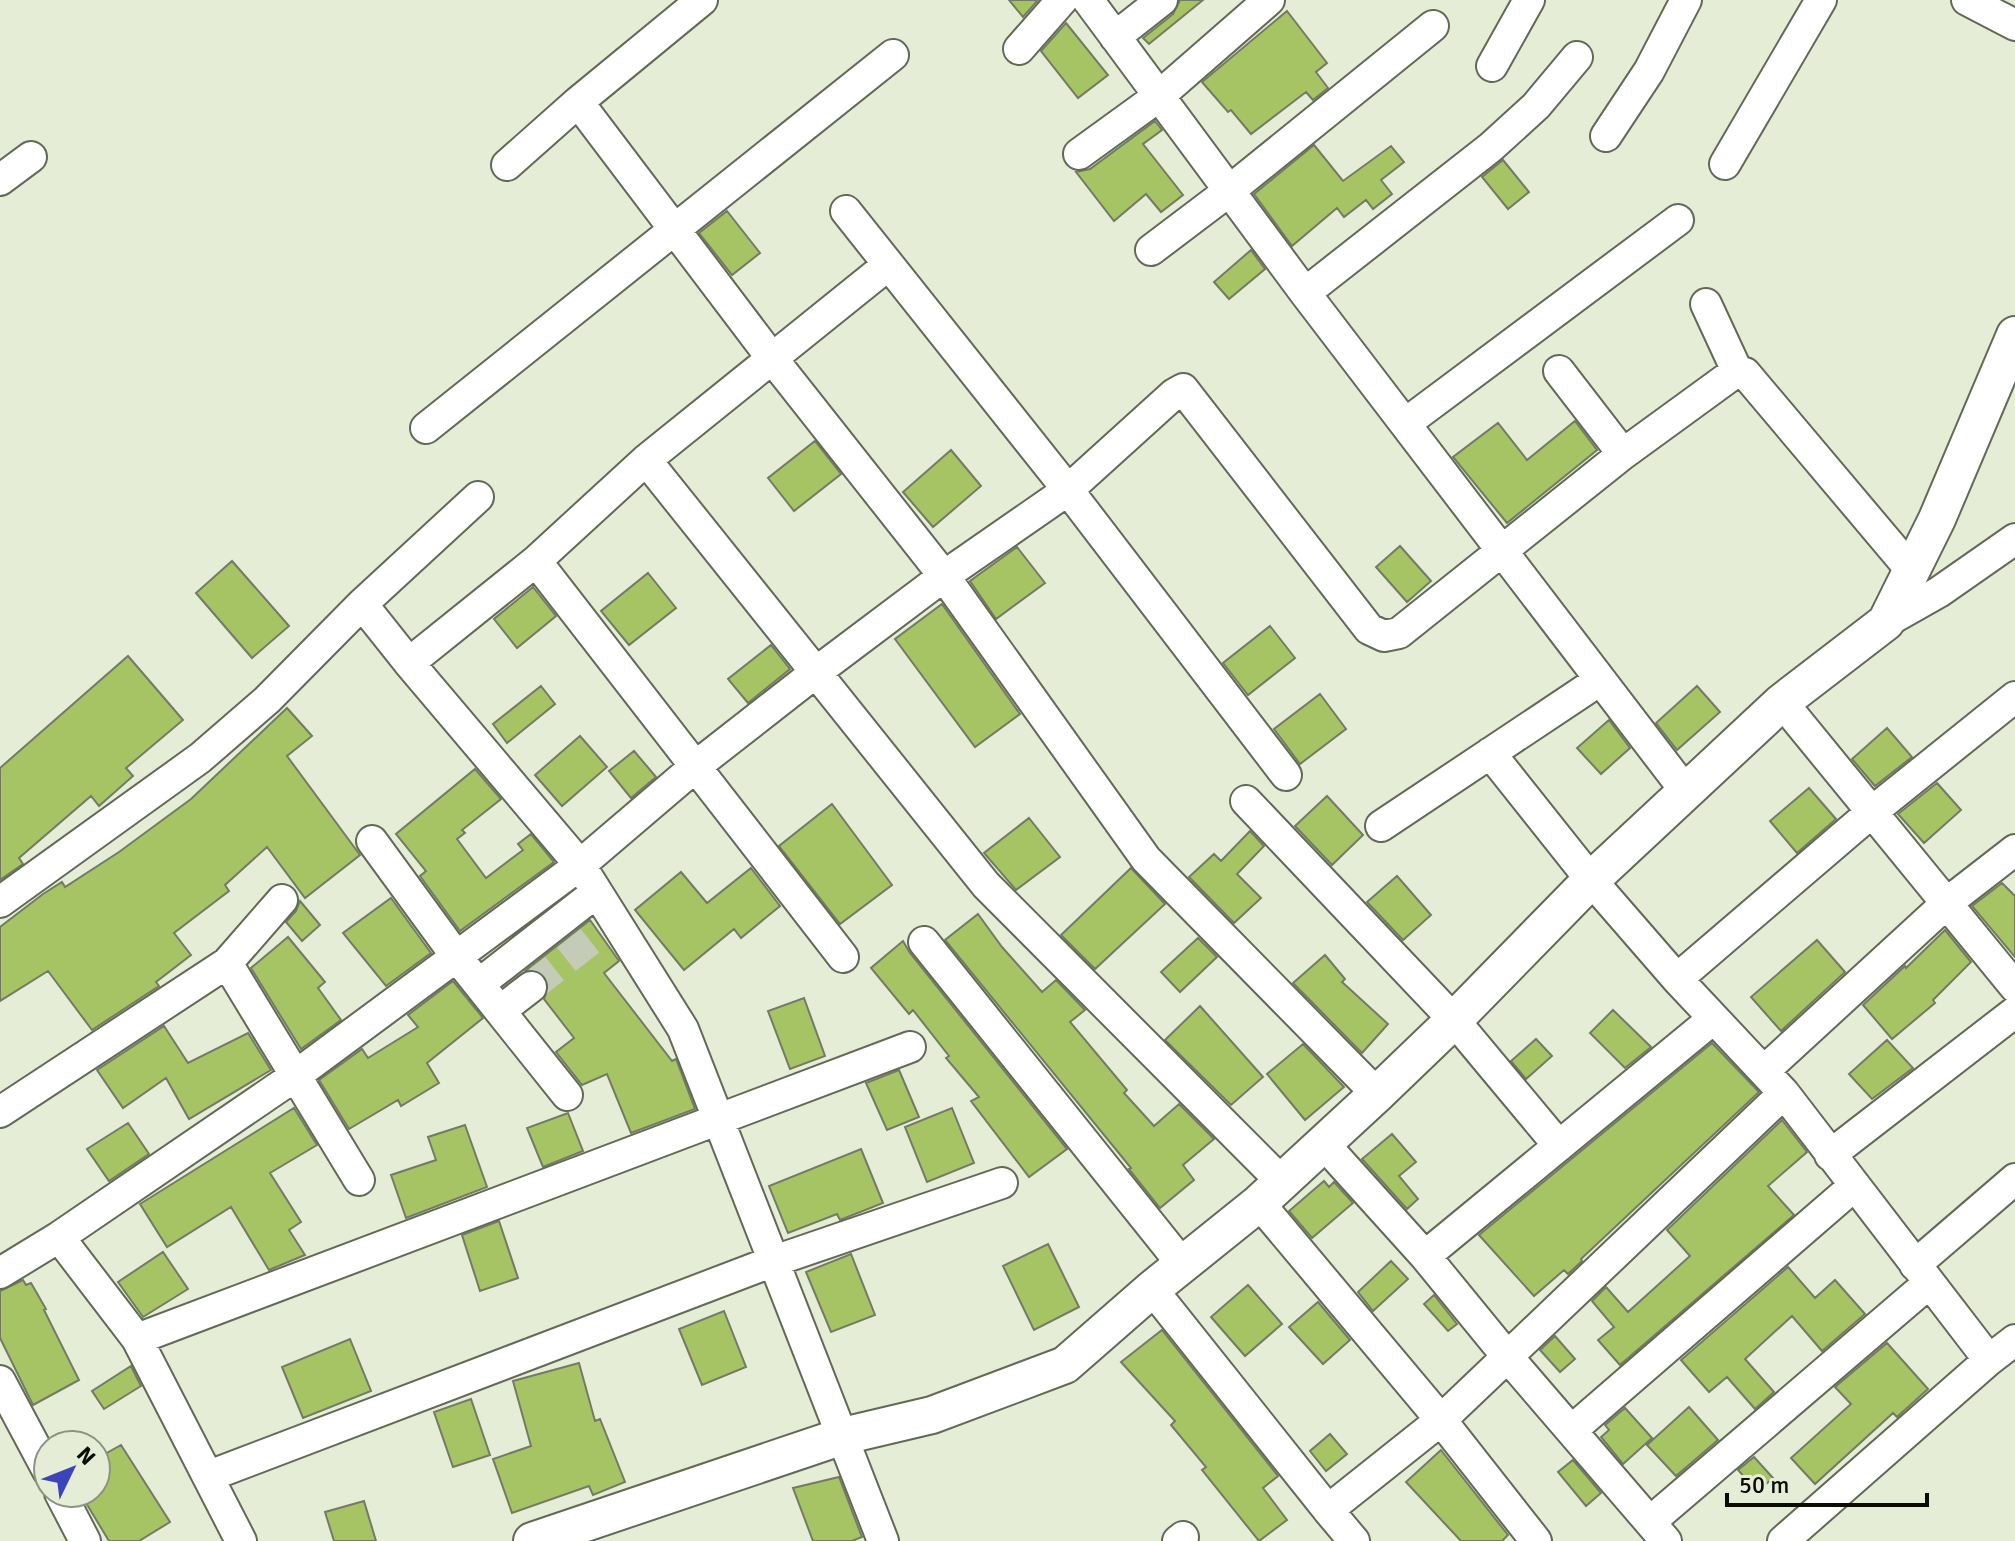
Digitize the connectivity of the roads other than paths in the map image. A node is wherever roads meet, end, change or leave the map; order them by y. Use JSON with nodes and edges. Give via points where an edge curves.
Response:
{"nodes":[{"id":1,"x":1062,"y":0,"type":"edge"},
{"id":2,"x":1088,"y":0,"type":"edge"},
{"id":3,"x":1162,"y":0,"type":"edge"},
{"id":4,"x":1269,"y":0,"type":"edge"},
{"id":5,"x":1529,"y":0,"type":"edge"},
{"id":6,"x":1686,"y":0,"type":"edge"},
{"id":7,"x":1821,"y":0,"type":"edge"},
{"id":8,"x":1967,"y":0,"type":"edge"},
{"id":9,"x":686,"y":4,"type":"edge"},
{"id":10,"x":2015,"y":25,"type":"edge"},
{"id":11,"x":1433,"y":26,"type":"dead end"},
{"id":12,"x":1115,"y":37,"type":"junction"},
{"id":13,"x":1019,"y":49,"type":"dead end"},
{"id":14,"x":893,"y":55,"type":"dead end"},
{"id":15,"x":1577,"y":57,"type":"dead end"},
{"id":16,"x":1492,"y":66,"type":"dead end"},
{"id":17,"x":1159,"y":96,"type":"junction"},
{"id":18,"x":578,"y":102,"type":"junction"},
{"id":19,"x":1606,"y":136,"type":"dead end"},
{"id":20,"x":1079,"y":154,"type":"dead end"},
{"id":21,"x":31,"y":157,"type":"dead end"},
{"id":22,"x":1725,"y":164,"type":"dead end"},
{"id":23,"x":507,"y":165,"type":"dead end"},
{"id":24,"x":0,"y":180,"type":"edge"},
{"id":25,"x":1229,"y":191,"type":"junction"},
{"id":26,"x":846,"y":211,"type":"dead end"},
{"id":27,"x":1678,"y":220,"type":"dead end"},
{"id":28,"x":674,"y":230,"type":"junction"},
{"id":29,"x":1151,"y":250,"type":"dead end"},
{"id":30,"x":888,"y":265,"type":"junction"},
{"id":31,"x":1305,"y":293,"type":"junction"},
{"id":32,"x":1706,"y":304,"type":"dead end"},
{"id":33,"x":2015,"y":335,"type":"edge"},
{"id":34,"x":771,"y":357,"type":"junction"},
{"id":35,"x":1559,"y":371,"type":"dead end"},
{"id":36,"x":1737,"y":371,"type":"junction"},
{"id":37,"x":1406,"y":423,"type":"junction"},
{"id":38,"x":426,"y":428,"type":"dead end"},
{"id":39,"x":1623,"y":454,"type":"junction"},
{"id":40,"x":646,"y":460,"type":"junction"},
{"id":41,"x":1068,"y":490,"type":"junction"},
{"id":42,"x":478,"y":497,"type":"dead end"},
{"id":43,"x":2015,"y":539,"type":"edge"},
{"id":44,"x":1501,"y":553,"type":"junction"},
{"id":45,"x":536,"y":561,"type":"junction"},
{"id":46,"x":1912,"y":571,"type":"junction"},
{"id":47,"x":944,"y":576,"type":"junction"},
{"id":48,"x":362,"y":604,"type":"junction"},
{"id":49,"x":1886,"y":622,"type":"junction"},
{"id":50,"x":409,"y":663,"type":"junction"},
{"id":51,"x":815,"y":673,"type":"junction"},
{"id":52,"x":1600,"y":680,"type":"junction"},
{"id":53,"x":2015,"y":697,"type":"edge"},
{"id":54,"x":1782,"y":702,"type":"junction"},
{"id":55,"x":1490,"y":753,"type":"junction"},
{"id":56,"x":696,"y":766,"type":"junction"},
{"id":57,"x":1286,"y":775,"type":"dead end"},
{"id":58,"x":1687,"y":793,"type":"junction"},
{"id":59,"x":1246,"y":801,"type":"dead end"},
{"id":60,"x":1873,"y":811,"type":"junction"},
{"id":61,"x":1381,"y":826,"type":"dead end"},
{"id":62,"x":372,"y":841,"type":"dead end"},
{"id":63,"x":2015,"y":850,"type":"edge"},
{"id":64,"x":580,"y":865,"type":"junction"},
{"id":65,"x":1591,"y":880,"type":"junction"},
{"id":66,"x":597,"y":892,"type":"junction"},
{"id":67,"x":282,"y":900,"type":"dead end"},
{"id":68,"x":0,"y":902,"type":"edge"},
{"id":69,"x":1948,"y":902,"type":"junction"},
{"id":70,"x":924,"y":942,"type":"dead end"},
{"id":71,"x":456,"y":956,"type":"junction"},
{"id":72,"x":843,"y":957,"type":"dead end"},
{"id":73,"x":227,"y":963,"type":"junction"},
{"id":74,"x":1677,"y":979,"type":"junction"},
{"id":75,"x":479,"y":984,"type":"junction"},
{"id":76,"x":531,"y":987,"type":"tunnel mouth"},
{"id":77,"x":2015,"y":987,"type":"edge"},
{"id":78,"x":500,"y":1011,"type":"junction"},
{"id":79,"x":2015,"y":1012,"type":"edge"},
{"id":80,"x":1713,"y":1019,"type":"junction"},
{"id":81,"x":1454,"y":1020,"type":"junction"},
{"id":82,"x":910,"y":1047,"type":"dead end"},
{"id":83,"x":295,"y":1076,"type":"junction"},
{"id":84,"x":1774,"y":1082,"type":"junction"},
{"id":85,"x":1377,"y":1094,"type":"junction"},
{"id":86,"x":567,"y":1095,"type":"dead end"},
{"id":87,"x":0,"y":1112,"type":"edge"},
{"id":88,"x":718,"y":1118,"type":"junction"},
{"id":89,"x":1323,"y":1143,"type":"junction"},
{"id":90,"x":1559,"y":1146,"type":"junction"},
{"id":91,"x":1830,"y":1155,"type":"junction"},
{"id":92,"x":2015,"y":1179,"type":"edge"},
{"id":93,"x":359,"y":1180,"type":"dead end"},
{"id":94,"x":1002,"y":1183,"type":"dead end"},
{"id":95,"x":1854,"y":1186,"type":"junction"},
{"id":96,"x":1270,"y":1192,"type":"junction"},
{"id":97,"x":59,"y":1237,"type":"junction"},
{"id":98,"x":1425,"y":1256,"type":"junction"},
{"id":99,"x":774,"y":1261,"type":"junction"},
{"id":100,"x":1182,"y":1264,"type":"junction"},
{"id":101,"x":0,"y":1273,"type":"edge"},
{"id":102,"x":1922,"y":1274,"type":"junction"},
{"id":103,"x":1152,"y":1289,"type":"junction"},
{"id":104,"x":137,"y":1339,"type":"junction"},
{"id":105,"x":2015,"y":1340,"type":"edge"},
{"id":106,"x":1506,"y":1355,"type":"junction"},
{"id":107,"x":1989,"y":1360,"type":"junction"},
{"id":108,"x":0,"y":1381,"type":"edge"},
{"id":109,"x":1441,"y":1420,"type":"junction"},
{"id":110,"x":1572,"y":1430,"type":"junction"},
{"id":111,"x":843,"y":1436,"type":"junction"},
{"id":112,"x":32,"y":1441,"type":"edge"},
{"id":113,"x":209,"y":1476,"type":"junction"},
{"id":114,"x":68,"y":1509,"type":"edge"},
{"id":115,"x":1328,"y":1510,"type":"junction"},
{"id":116,"x":1658,"y":1532,"type":"edge"},
{"id":117,"x":85,"y":1541,"type":"edge"},
{"id":118,"x":241,"y":1541,"type":"edge"},
{"id":119,"x":532,"y":1541,"type":"edge"},
{"id":120,"x":883,"y":1541,"type":"edge"},
{"id":121,"x":1354,"y":1541,"type":"edge"},
{"id":122,"x":1536,"y":1541,"type":"edge"},
{"id":123,"x":1783,"y":1541,"type":"edge"}],
"edges":[{"from":1,"to":13,"type":"street"},
{"from":2,"to":12,"type":"street"},
{"from":3,"to":12,"type":"street"},
{"from":4,"to":17,"type":"street"},
{"from":5,"to":16,"type":"street"},
{"from":6,"to":19,"type":"street","via":[[1649,71]]},
{"from":7,"to":22,"type":"street"},
{"from":8,"to":10,"type":"street"},
{"from":9,"to":18,"type":"street"},
{"from":11,"to":25,"type":"street"},
{"from":12,"to":17,"type":"street"},
{"from":14,"to":28,"type":"street"},
{"from":15,"to":31,"type":"street","via":[[1536,106],[1491,147]]},
{"from":17,"to":20,"type":"street"},
{"from":17,"to":25,"type":"street"},
{"from":18,"to":23,"type":"street"},
{"from":18,"to":28,"type":"street"},
{"from":21,"to":24,"type":"street"},
{"from":25,"to":29,"type":"street"},
{"from":25,"to":31,"type":"street"},
{"from":26,"to":30,"type":"street"},
{"from":27,"to":37,"type":"street"},
{"from":28,"to":34,"type":"street"},
{"from":28,"to":38,"type":"street"},
{"from":30,"to":34,"type":"street"},
{"from":30,"to":41,"type":"street"},
{"from":31,"to":37,"type":"street"},
{"from":32,"to":36,"type":"street"},
{"from":33,"to":46,"type":"street"},
{"from":34,"to":40,"type":"street"},
{"from":34,"to":47,"type":"street"},
{"from":35,"to":39,"type":"street"},
{"from":36,"to":39,"type":"street"},
{"from":36,"to":46,"type":"street","via":[[1745,373]]},
{"from":37,"to":44,"type":"street"},
{"from":39,"to":44,"type":"street"},
{"from":40,"to":45,"type":"street"},
{"from":40,"to":51,"type":"street"},
{"from":41,"to":44,"type":"street","via":[[1183,389],[1369,629],[1384,636],[1399,633]]},
{"from":41,"to":47,"type":"street"},
{"from":41,"to":57,"type":"street"},
{"from":42,"to":48,"type":"street"},
{"from":43,"to":49,"type":"street"},
{"from":44,"to":52,"type":"street"},
{"from":45,"to":50,"type":"street"},
{"from":45,"to":56,"type":"street"},
{"from":46,"to":49,"type":"street"},
{"from":47,"to":51,"type":"street"},
{"from":47,"to":85,"type":"street","via":[[1146,859]]},
{"from":48,"to":50,"type":"street"},
{"from":48,"to":68,"type":"street","via":[[267,700],[200,758]]},
{"from":49,"to":54,"type":"street"},
{"from":50,"to":64,"type":"street"},
{"from":51,"to":56,"type":"street"},
{"from":51,"to":96,"type":"street","via":[[986,885]]},
{"from":52,"to":55,"type":"street"},
{"from":52,"to":58,"type":"street"},
{"from":53,"to":60,"type":"street"},
{"from":54,"to":58,"type":"street"},
{"from":54,"to":60,"type":"street"},
{"from":55,"to":61,"type":"street"},
{"from":55,"to":65,"type":"street"},
{"from":56,"to":64,"type":"street"},
{"from":56,"to":72,"type":"street"},
{"from":58,"to":65,"type":"street"},
{"from":59,"to":81,"type":"street"},
{"from":60,"to":69,"type":"street"},
{"from":60,"to":74,"type":"street"},
{"from":62,"to":71,"type":"street"},
{"from":63,"to":69,"type":"street"},
{"from":64,"to":66,"type":"street"},
{"from":64,"to":71,"type":"street"},
{"from":65,"to":74,"type":"street"},
{"from":65,"to":81,"type":"street"},
{"from":66,"to":75,"type":"street"},
{"from":66,"to":88,"type":"street","via":[[608,926],[683,1029]]},
{"from":67,"to":73,"type":"street"},
{"from":69,"to":77,"type":"street"},
{"from":69,"to":84,"type":"street"},
{"from":70,"to":100,"type":"street"},
{"from":71,"to":75,"type":"street"},
{"from":71,"to":83,"type":"street"},
{"from":73,"to":83,"type":"street"},
{"from":73,"to":87,"type":"street"},
{"from":74,"to":80,"type":"street"},
{"from":75,"to":78,"type":"street"},
{"from":76,"to":78,"type":"street"},
{"from":78,"to":86,"type":"street"},
{"from":79,"to":91,"type":"street"},
{"from":80,"to":84,"type":"street"},
{"from":80,"to":90,"type":"street"},
{"from":81,"to":85,"type":"street"},
{"from":81,"to":90,"type":"street"},
{"from":82,"to":88,"type":"street"},
{"from":83,"to":93,"type":"street"},
{"from":83,"to":97,"type":"street"},
{"from":84,"to":91,"type":"street"},
{"from":84,"to":106,"type":"street"},
{"from":85,"to":89,"type":"street"},
{"from":88,"to":99,"type":"street"},
{"from":88,"to":104,"type":"street"},
{"from":89,"to":96,"type":"street"},
{"from":89,"to":98,"type":"street"},
{"from":90,"to":98,"type":"street"},
{"from":91,"to":95,"type":"street"},
{"from":92,"to":102,"type":"street"},
{"from":94,"to":99,"type":"street"},
{"from":95,"to":102,"type":"street"},
{"from":95,"to":110,"type":"street"},
{"from":96,"to":100,"type":"street"},
{"from":96,"to":109,"type":"street"},
{"from":97,"to":101,"type":"street"},
{"from":97,"to":104,"type":"street"},
{"from":98,"to":106,"type":"street"},
{"from":99,"to":111,"type":"street"},
{"from":99,"to":113,"type":"street"},
{"from":100,"to":103,"type":"street"},
{"from":102,"to":107,"type":"street"},
{"from":102,"to":116,"type":"street"},
{"from":103,"to":111,"type":"street","via":[[1065,1365],[932,1415]]},
{"from":103,"to":115,"type":"street"},
{"from":104,"to":113,"type":"street"},
{"from":105,"to":107,"type":"street"},
{"from":106,"to":109,"type":"street"},
{"from":106,"to":110,"type":"street"},
{"from":107,"to":123,"type":"street"},
{"from":108,"to":112,"type":"street"},
{"from":109,"to":115,"type":"street"},
{"from":109,"to":122,"type":"street"},
{"from":110,"to":116,"type":"street"},
{"from":111,"to":119,"type":"street"},
{"from":111,"to":120,"type":"street"},
{"from":113,"to":118,"type":"street"},
{"from":114,"to":117,"type":"street"},
{"from":115,"to":121,"type":"street"}]}
